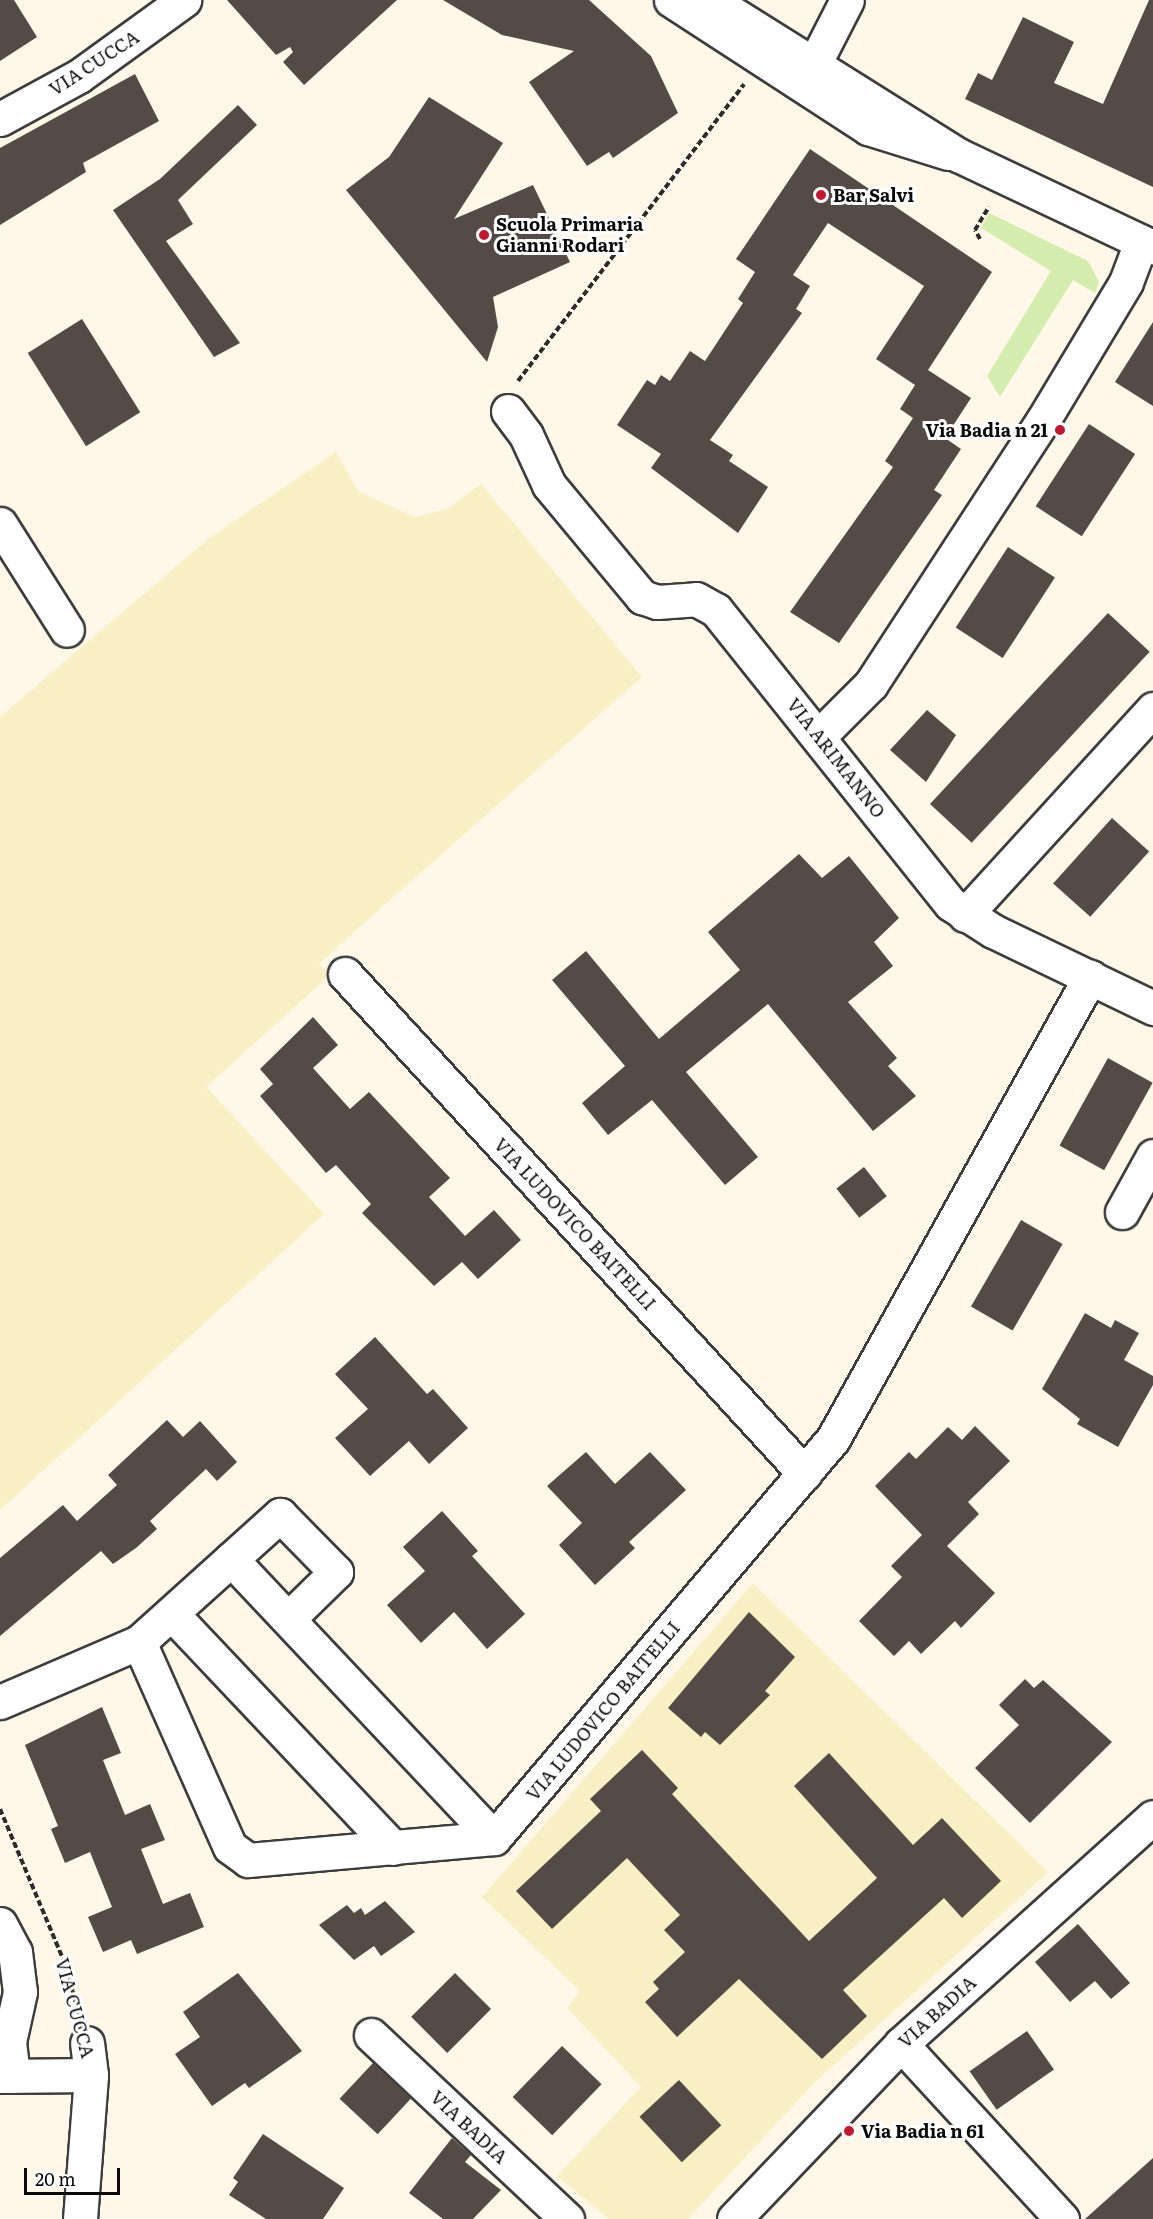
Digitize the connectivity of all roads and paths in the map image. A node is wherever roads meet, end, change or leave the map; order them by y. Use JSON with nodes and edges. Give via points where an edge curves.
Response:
{"nodes":[{"id":1,"x":184,"y":0,"type":"edge"},
{"id":2,"x":671,"y":0,"type":"edge"},
{"id":3,"x":711,"y":0,"type":"edge"},
{"id":4,"x":847,"y":0,"type":"edge"},
{"id":5,"x":751,"y":75,"type":"dead end"},
{"id":6,"x":809,"y":77,"type":"junction"},
{"id":7,"x":0,"y":119,"type":"edge"},
{"id":8,"x":989,"y":207,"type":"dead end"},
{"id":9,"x":980,"y":238,"type":"dead end"},
{"id":10,"x":1147,"y":245,"type":"edge"},
{"id":11,"x":510,"y":413,"type":"joint"},
{"id":12,"x":0,"y":524,"type":"edge"},
{"id":13,"x":66,"y":630,"type":"dead end"},
{"id":14,"x":1153,"y":709,"type":"edge"},
{"id":15,"x":820,"y":735,"type":"junction"},
{"id":16,"x":965,"y":915,"type":"junction"},
{"id":17,"x":345,"y":974,"type":"dead end"},
{"id":18,"x":1090,"y":977,"type":"junction"},
{"id":19,"x":1153,"y":1008,"type":"edge"},
{"id":20,"x":1153,"y":1156,"type":"edge"},
{"id":21,"x":1122,"y":1212,"type":"dead end"},
{"id":22,"x":805,"y":1474,"type":"junction"},
{"id":23,"x":231,"y":1559,"type":"junction"},
{"id":24,"x":172,"y":1614,"type":"junction"},
{"id":25,"x":289,"y":1618,"type":"junction"},
{"id":26,"x":139,"y":1642,"type":"junction"},
{"id":27,"x":0,"y":1702,"type":"edge"},
{"id":28,"x":0,"y":1809,"type":"edge"},
{"id":29,"x":1153,"y":1817,"type":"edge"},
{"id":30,"x":494,"y":1838,"type":"junction"},
{"id":31,"x":393,"y":1848,"type":"junction"},
{"id":32,"x":0,"y":1924,"type":"edge"},
{"id":33,"x":371,"y":2036,"type":"dead end"},
{"id":34,"x":87,"y":2043,"type":"joint"},
{"id":35,"x":901,"y":2044,"type":"junction"},
{"id":36,"x":91,"y":2075,"type":"junction"},
{"id":37,"x":6,"y":2076,"type":"edge"},
{"id":38,"x":80,"y":2219,"type":"edge"},
{"id":39,"x":567,"y":2219,"type":"edge"},
{"id":40,"x":734,"y":2219,"type":"edge"},
{"id":41,"x":1062,"y":2219,"type":"edge"}],
"edges":[{"from":1,"to":7,"type":"street","name":"VIA CUCCA","via":[[79,76]]},
{"from":2,"to":6,"type":"street"},
{"from":3,"to":6,"type":"street"},
{"from":4,"to":6,"type":"street"},
{"from":5,"to":11,"type":"path","via":[[521,373],[520,403]]},
{"from":6,"to":10,"type":"street","via":[[958,155]]},
{"from":8,"to":9,"type":"path","via":[[975,230]]},
{"from":10,"to":15,"type":"street","via":[[1042,422],[871,684]]},
{"from":11,"to":15,"type":"street","name":"VIA ARIMANNO","via":[[549,485],[642,597],[657,602],[696,599],[716,610]]},
{"from":12,"to":13,"type":"street"},
{"from":14,"to":16,"type":"street"},
{"from":15,"to":16,"type":"street","name":"VIA ARIMANNO","via":[[914,859]]},
{"from":16,"to":18,"type":"street","name":"VIA ARIMANNO"},
{"from":17,"to":22,"type":"street","name":"VIA LUDOVICO BAITELLI"},
{"from":18,"to":19,"type":"street","name":"VIA ARIMANNO"},
{"from":18,"to":22,"type":"street","name":"VIA LUDOVICO BAITELLI","via":[[833,1439]]},
{"from":20,"to":21,"type":"street"},
{"from":22,"to":30,"type":"street","name":"VIA LUDOVICO BAITELLI"},
{"from":23,"to":24,"type":"street"},
{"from":23,"to":25,"type":"street"},
{"from":23,"to":25,"type":"street","via":[[280,1515],[296,1531],[336,1572]]},
{"from":24,"to":26,"type":"street"},
{"from":24,"to":31,"type":"street"},
{"from":25,"to":30,"type":"street"},
{"from":26,"to":27,"type":"street"},
{"from":26,"to":31,"type":"street","via":[[230,1847],[248,1860]]},
{"from":28,"to":34,"type":"path","name":"VIA CUCCA","via":[[64,1962]]},
{"from":29,"to":35,"type":"street","name":"VIA BADIA"},
{"from":30,"to":31,"type":"street"},
{"from":32,"to":37,"type":"street","via":[[15,1952],[20,1992]]},
{"from":33,"to":39,"type":"street","name":"VIA BADIA"},
{"from":34,"to":36,"type":"street","name":"VIA CUCCA"},
{"from":35,"to":40,"type":"street","name":"VIA BADIA"},
{"from":35,"to":41,"type":"street"},
{"from":36,"to":37,"type":"street"},
{"from":36,"to":38,"type":"street","name":"VIA CUCCA"}]}
